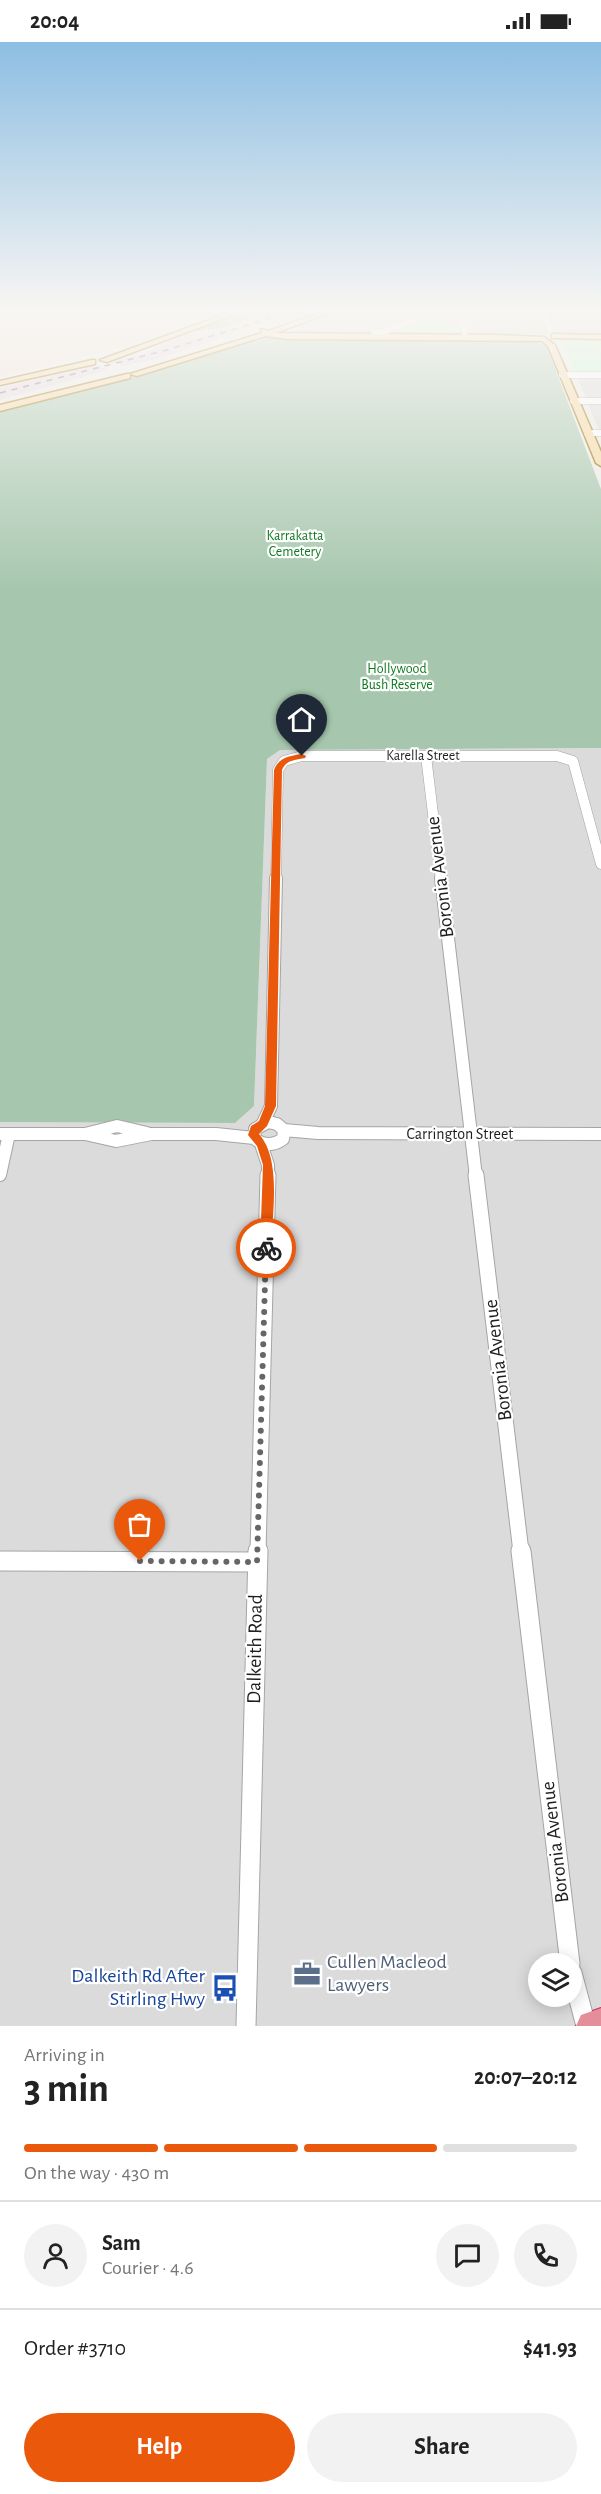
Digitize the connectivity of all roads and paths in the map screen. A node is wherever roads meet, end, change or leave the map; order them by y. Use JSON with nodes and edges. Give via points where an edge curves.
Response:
{"nodes":[{"id":1,"x":580,"y":405,"type":"edge"},
{"id":2,"x":594,"y":433,"type":"edge"},
{"id":3,"x":601,"y":463,"type":"edge"},
{"id":4,"x":426,"y":756,"type":"junction"},
{"id":5,"x":601,"y":864,"type":"edge"},
{"id":6,"x":271,"y":1106,"type":"junction"},
{"id":7,"x":5,"y":1134,"type":"edge"},
{"id":8,"x":258,"y":1134,"type":"junction"},
{"id":9,"x":282,"y":1134,"type":"junction"},
{"id":10,"x":471,"y":1134,"type":"junction"},
{"id":11,"x":601,"y":1134,"type":"edge"},
{"id":12,"x":268,"y":1165,"type":"junction"},
{"id":13,"x":0,"y":1175,"type":"edge"},
{"id":14,"x":0,"y":1561,"type":"edge"},
{"id":15,"x":257,"y":1562,"type":"junction"},
{"id":16,"x":569,"y":1953,"type":"edge"},
{"id":17,"x":581,"y":2007,"type":"edge"},
{"id":18,"x":601,"y":2024,"type":"edge"},
{"id":19,"x":246,"y":2026,"type":"edge"},
{"id":20,"x":586,"y":2026,"type":"edge"},
{"id":21,"x":592,"y":2026,"type":"edge"}],
"edges":[{"from":1,"to":2,"type":"main road"},
{"from":2,"to":3,"type":"main road"},
{"from":4,"to":5,"type":"street","name":"Karella Street","via":[[557,756],[573,761]]},
{"from":4,"to":6,"type":"street","name":"Karella Street","via":[[302,756],[280,764]]},
{"from":4,"to":10,"type":"street","name":"Boronia Avenue"},
{"from":6,"to":8,"type":"street"},
{"from":6,"to":9,"type":"street"},
{"from":7,"to":8,"type":"street","via":[[85,1134],[116,1141],[151,1134]]},
{"from":7,"to":13,"type":"street"},
{"from":8,"to":9,"type":"street","via":[[271,1145]]},
{"from":8,"to":9,"type":"street","via":[[272,1122]]},
{"from":8,"to":12,"type":"street","name":"Dalkeith Road"},
{"from":9,"to":10,"type":"street","name":"Carrington Street"},
{"from":9,"to":12,"type":"street","name":"Dalkeith Road"},
{"from":10,"to":11,"type":"street","name":"Carrington Street"},
{"from":10,"to":16,"type":"street","name":"Boronia Avenue"},
{"from":12,"to":15,"type":"street","name":"Dalkeith Road"},
{"from":14,"to":15,"type":"street"},
{"from":15,"to":19,"type":"street","name":"Dalkeith Road"},
{"from":17,"to":20,"type":"street"},
{"from":18,"to":21,"type":"highway"}]}
